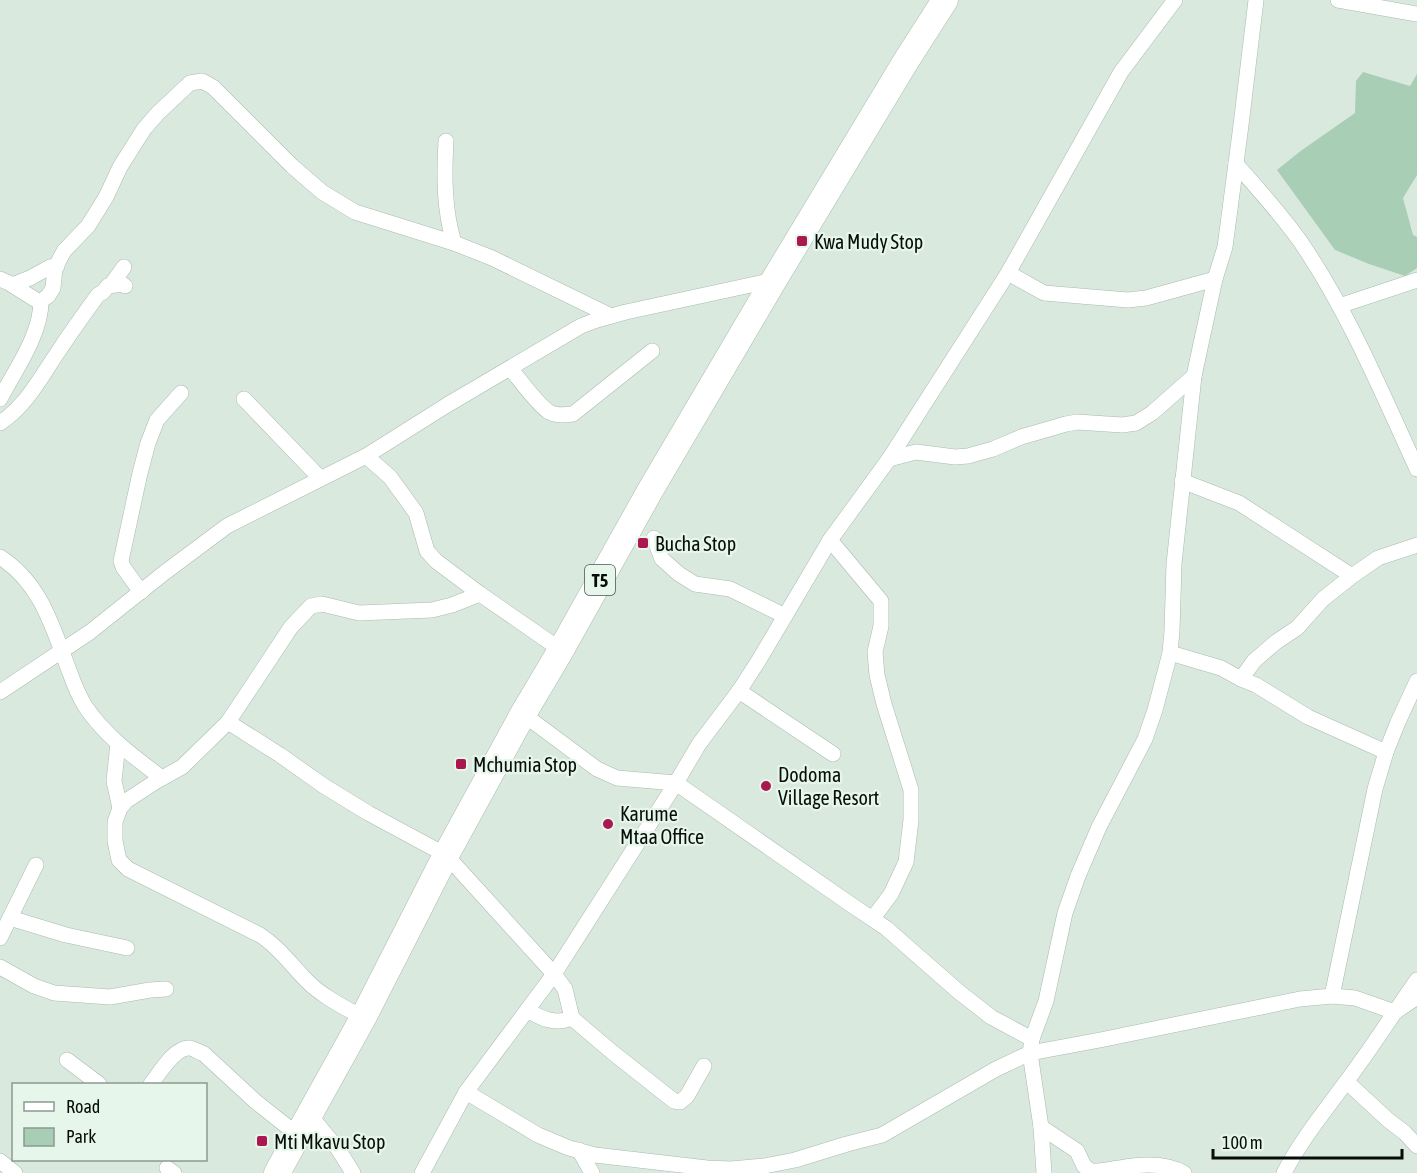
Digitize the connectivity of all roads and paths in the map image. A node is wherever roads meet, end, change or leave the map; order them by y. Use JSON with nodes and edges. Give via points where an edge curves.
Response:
{"nodes":[{"id":1,"x":945,"y":0,"type":"edge"},
{"id":2,"x":1175,"y":0,"type":"edge"},
{"id":3,"x":1256,"y":0,"type":"edge"},
{"id":4,"x":1338,"y":0,"type":"edge"},
{"id":5,"x":1417,"y":14,"type":"edge"},
{"id":6,"x":446,"y":141,"type":"dead end"},
{"id":7,"x":1236,"y":164,"type":"junction"},
{"id":8,"x":454,"y":243,"type":"junction"},
{"id":9,"x":57,"y":266,"type":"junction"},
{"id":10,"x":124,"y":267,"type":"dead end"},
{"id":11,"x":1008,"y":273,"type":"junction"},
{"id":12,"x":1215,"y":279,"type":"junction"},
{"id":13,"x":774,"y":280,"type":"junction"},
{"id":14,"x":1417,"y":280,"type":"edge"},
{"id":15,"x":6,"y":282,"type":"edge"},
{"id":16,"x":41,"y":301,"type":"junction"},
{"id":17,"x":1339,"y":306,"type":"junction"},
{"id":18,"x":611,"y":316,"type":"junction"},
{"id":19,"x":652,"y":351,"type":"dead end"},
{"id":20,"x":510,"y":368,"type":"junction"},
{"id":21,"x":1194,"y":376,"type":"junction"},
{"id":22,"x":182,"y":393,"type":"dead end"},
{"id":23,"x":0,"y":399,"type":"edge"},
{"id":24,"x":244,"y":399,"type":"dead end"},
{"id":25,"x":0,"y":423,"type":"edge"},
{"id":26,"x":366,"y":456,"type":"junction"},
{"id":27,"x":889,"y":459,"type":"junction"},
{"id":28,"x":1417,"y":469,"type":"edge"},
{"id":29,"x":320,"y":478,"type":"junction"},
{"id":30,"x":1182,"y":481,"type":"junction"},
{"id":31,"x":654,"y":538,"type":"dead end"},
{"id":32,"x":830,"y":540,"type":"junction"},
{"id":33,"x":1417,"y":545,"type":"edge"},
{"id":34,"x":0,"y":557,"type":"edge"},
{"id":35,"x":1352,"y":576,"type":"junction"},
{"id":36,"x":141,"y":592,"type":"junction"},
{"id":37,"x":480,"y":594,"type":"junction"},
{"id":38,"x":785,"y":616,"type":"junction"},
{"id":39,"x":561,"y":650,"type":"junction"},
{"id":40,"x":61,"y":651,"type":"junction"},
{"id":41,"x":1170,"y":653,"type":"junction"},
{"id":42,"x":1241,"y":679,"type":"junction"},
{"id":43,"x":1417,"y":681,"type":"edge"},
{"id":44,"x":739,"y":691,"type":"junction"},
{"id":45,"x":0,"y":692,"type":"edge"},
{"id":46,"x":523,"y":714,"type":"junction"},
{"id":47,"x":228,"y":722,"type":"junction"},
{"id":48,"x":118,"y":743,"type":"junction"},
{"id":49,"x":1386,"y":752,"type":"junction"},
{"id":50,"x":833,"y":754,"type":"dead end"},
{"id":51,"x":162,"y":778,"type":"junction"},
{"id":52,"x":676,"y":783,"type":"junction"},
{"id":53,"x":120,"y":808,"type":"junction"},
{"id":54,"x":446,"y":855,"type":"junction"},
{"id":55,"x":36,"y":865,"type":"dead end"},
{"id":56,"x":10,"y":918,"type":"junction"},
{"id":57,"x":873,"y":918,"type":"junction"},
{"id":58,"x":0,"y":938,"type":"edge"},
{"id":59,"x":127,"y":948,"type":"dead end"},
{"id":60,"x":0,"y":967,"type":"edge"},
{"id":61,"x":554,"y":974,"type":"junction"},
{"id":62,"x":1417,"y":980,"type":"edge"},
{"id":63,"x":166,"y":989,"type":"dead end"},
{"id":64,"x":1332,"y":996,"type":"junction"},
{"id":65,"x":1417,"y":997,"type":"edge"},
{"id":66,"x":527,"y":1010,"type":"junction"},
{"id":67,"x":1395,"y":1012,"type":"junction"},
{"id":68,"x":363,"y":1018,"type":"junction"},
{"id":69,"x":572,"y":1018,"type":"junction"},
{"id":70,"x":1031,"y":1046,"type":"junction"},
{"id":71,"x":67,"y":1060,"type":"dead end"},
{"id":72,"x":704,"y":1066,"type":"dead end"},
{"id":73,"x":1347,"y":1082,"type":"junction"},
{"id":74,"x":98,"y":1083,"type":"edge"},
{"id":75,"x":152,"y":1083,"type":"edge"},
{"id":76,"x":466,"y":1092,"type":"junction"},
{"id":77,"x":304,"y":1125,"type":"junction"},
{"id":78,"x":1041,"y":1127,"type":"junction"},
{"id":79,"x":1417,"y":1146,"type":"edge"},
{"id":80,"x":579,"y":1150,"type":"junction"},
{"id":81,"x":0,"y":1161,"type":"edge"},
{"id":82,"x":427,"y":1171,"type":"edge"},
{"id":83,"x":15,"y":1173,"type":"edge"},
{"id":84,"x":278,"y":1173,"type":"edge"},
{"id":85,"x":353,"y":1173,"type":"edge"},
{"id":86,"x":592,"y":1173,"type":"edge"},
{"id":87,"x":1044,"y":1173,"type":"edge"},
{"id":88,"x":1184,"y":1173,"type":"edge"},
{"id":89,"x":1284,"y":1173,"type":"edge"}],
"edges":[{"from":1,"to":13,"type":"highway","number":"T5"},
{"from":2,"to":11,"type":"street","via":[[1121,72]]},
{"from":3,"to":7,"type":"street"},
{"from":4,"to":5,"type":"street"},
{"from":6,"to":8,"type":"street","via":[[444,175]]},
{"from":7,"to":12,"type":"street","via":[[1225,247]]},
{"from":7,"to":17,"type":"street","via":[[1299,240]]},
{"from":8,"to":9,"type":"street","via":[[355,212],[331,198],[202,81],[190,82],[144,129],[99,210],[64,251]]},
{"from":8,"to":18,"type":"street"},
{"from":9,"to":15,"type":"street","via":[[30,278]]},
{"from":9,"to":16,"type":"street","via":[[53,288]]},
{"from":10,"to":25,"type":"street","via":[[118,286],[108,286],[98,295],[27,399]]},
{"from":11,"to":12,"type":"street","via":[[1044,293],[1128,300]]},
{"from":11,"to":27,"type":"street"},
{"from":12,"to":21,"type":"street"},
{"from":13,"to":18,"type":"street"},
{"from":13,"to":39,"type":"highway","number":"T5"},
{"from":14,"to":17,"type":"street"},
{"from":15,"to":16,"type":"street"},
{"from":16,"to":23,"type":"street","via":[[41,313],[28,347]]},
{"from":17,"to":28,"type":"street"},
{"from":18,"to":20,"type":"street","via":[[581,326]]},
{"from":19,"to":20,"type":"street","via":[[573,414],[550,412]]},
{"from":20,"to":26,"type":"street"},
{"from":21,"to":27,"type":"street","via":[[1136,423],[1077,422],[968,456],[916,452]]},
{"from":21,"to":30,"type":"street"},
{"from":22,"to":36,"type":"street","via":[[157,420],[148,442],[121,561]]},
{"from":24,"to":29,"type":"street"},
{"from":26,"to":29,"type":"street"},
{"from":26,"to":37,"type":"street","via":[[390,477],[416,513],[427,551]]},
{"from":27,"to":32,"type":"street"},
{"from":29,"to":36,"type":"street","via":[[227,526]]},
{"from":30,"to":35,"type":"street","via":[[1239,503]]},
{"from":30,"to":41,"type":"street"},
{"from":31,"to":38,"type":"street","via":[[662,559],[695,584],[730,589]]},
{"from":32,"to":38,"type":"street"},
{"from":32,"to":57,"type":"street","via":[[881,601],[875,652],[877,675],[911,790],[906,862],[891,894]]},
{"from":33,"to":35,"type":"street","via":[[1378,558]]},
{"from":34,"to":40,"type":"street","via":[[38,594]]},
{"from":35,"to":42,"type":"street","via":[[1323,598],[1297,628],[1254,661]]},
{"from":36,"to":40,"type":"street"},
{"from":37,"to":39,"type":"street"},
{"from":37,"to":47,"type":"street","via":[[432,610],[359,613],[322,604],[311,606],[291,627]]},
{"from":38,"to":44,"type":"street"},
{"from":39,"to":46,"type":"highway","number":"T5"},
{"from":40,"to":45,"type":"street"},
{"from":40,"to":48,"type":"street","via":[[86,706]]},
{"from":41,"to":42,"type":"street","via":[[1221,668]]},
{"from":41,"to":70,"type":"street","via":[[1145,739],[1078,876]]},
{"from":42,"to":49,"type":"street","via":[[1308,717]]},
{"from":43,"to":49,"type":"street"},
{"from":44,"to":50,"type":"street"},
{"from":44,"to":52,"type":"street","via":[[699,744]]},
{"from":46,"to":52,"type":"street","via":[[597,769],[617,778]]},
{"from":46,"to":54,"type":"highway","number":"T5"},
{"from":47,"to":51,"type":"street","via":[[182,768]]},
{"from":47,"to":54,"type":"street","via":[[360,808]]},
{"from":48,"to":51,"type":"street"},
{"from":48,"to":53,"type":"street","via":[[114,781]]},
{"from":49,"to":64,"type":"street"},
{"from":51,"to":53,"type":"street"},
{"from":52,"to":57,"type":"street"},
{"from":52,"to":61,"type":"street"},
{"from":53,"to":68,"type":"street","via":[[115,841],[119,860],[128,869],[260,935],[318,990]]},
{"from":54,"to":61,"type":"street"},
{"from":54,"to":68,"type":"highway","number":"T5"},
{"from":55,"to":56,"type":"street"},
{"from":56,"to":58,"type":"street"},
{"from":56,"to":59,"type":"street"},
{"from":57,"to":70,"type":"street"},
{"from":60,"to":63,"type":"street","via":[[34,987],[54,993],[110,997]]},
{"from":61,"to":66,"type":"street"},
{"from":61,"to":69,"type":"street","via":[[565,989]]},
{"from":62,"to":67,"type":"street"},
{"from":64,"to":67,"type":"street","via":[[1355,998]]},
{"from":64,"to":70,"type":"street","via":[[1300,999],[1111,1038]]},
{"from":65,"to":67,"type":"street"},
{"from":66,"to":69,"type":"street","via":[[544,1020]]},
{"from":66,"to":76,"type":"street"},
{"from":67,"to":73,"type":"street"},
{"from":68,"to":77,"type":"highway","number":"T5"},
{"from":69,"to":72,"type":"street","via":[[674,1101],[680,1102],[687,1096]]},
{"from":70,"to":78,"type":"street"},
{"from":70,"to":80,"type":"street","via":[[882,1135],[780,1164],[707,1168]]},
{"from":71,"to":74,"type":"street"},
{"from":73,"to":79,"type":"street"},
{"from":73,"to":89,"type":"street","via":[[1296,1150]]},
{"from":75,"to":77,"type":"street","via":[[179,1050],[187,1047],[204,1054],[255,1101]]},
{"from":76,"to":80,"type":"street","via":[[538,1135]]},
{"from":76,"to":82,"type":"street"},
{"from":77,"to":84,"type":"highway","number":"T5"},
{"from":77,"to":85,"type":"street","via":[[338,1149]]},
{"from":78,"to":87,"type":"street"},
{"from":78,"to":88,"type":"street","via":[[1077,1151],[1091,1171],[1144,1165],[1170,1167]]},
{"from":80,"to":86,"type":"street"},
{"from":81,"to":83,"type":"street"}]}
